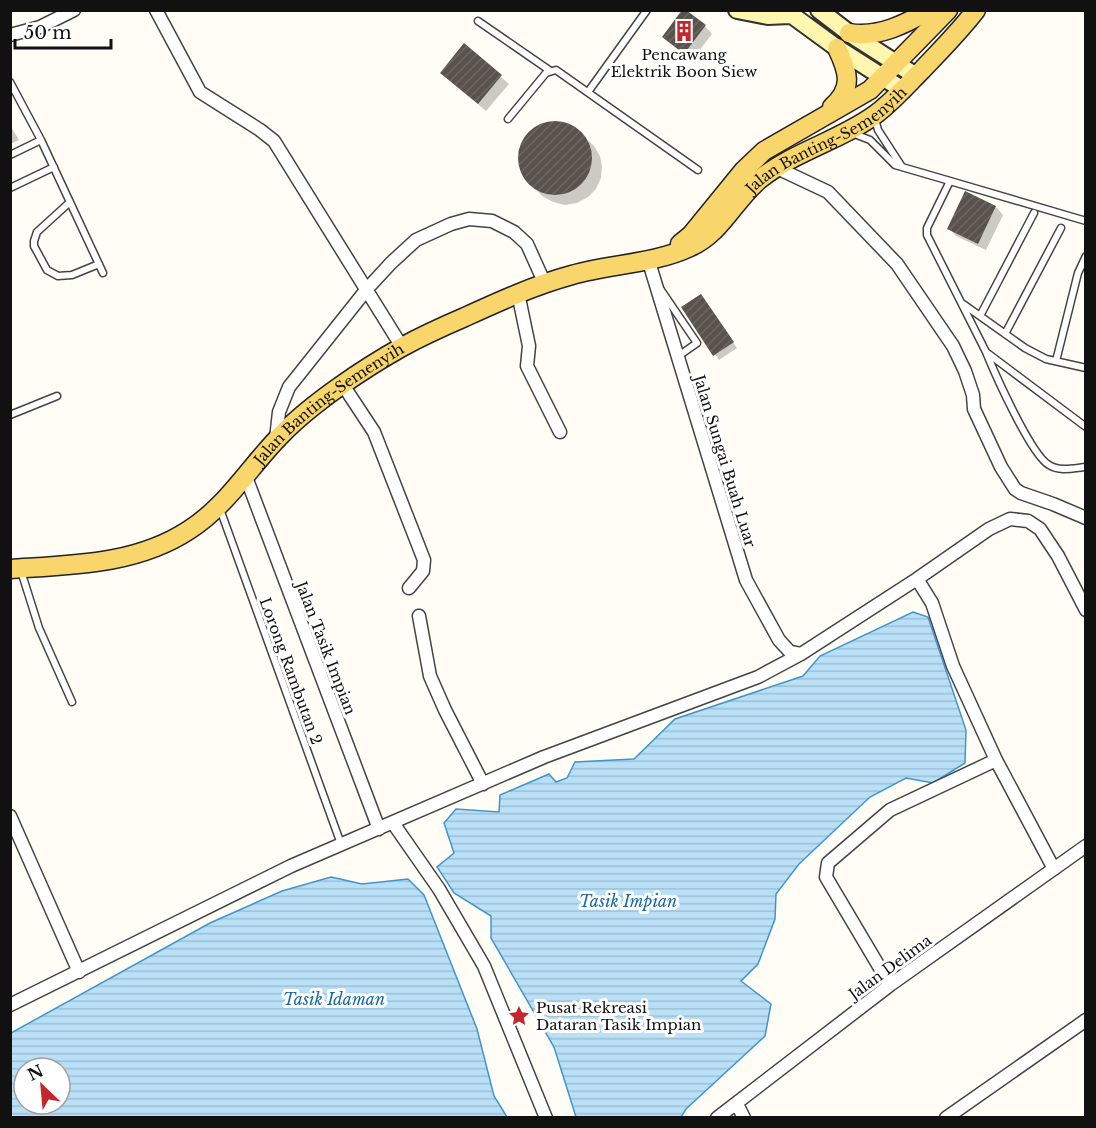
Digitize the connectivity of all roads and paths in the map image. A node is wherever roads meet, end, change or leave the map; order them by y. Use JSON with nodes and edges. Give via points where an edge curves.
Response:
{"nodes":[{"id":1,"x":74,"y":10,"type":"edge"},
{"id":2,"x":156,"y":10,"type":"edge"},
{"id":3,"x":647,"y":10,"type":"edge"},
{"id":4,"x":737,"y":10,"type":"edge"},
{"id":5,"x":819,"y":10,"type":"edge"},
{"id":6,"x":930,"y":10,"type":"edge"},
{"id":7,"x":948,"y":10,"type":"edge"},
{"id":8,"x":976,"y":10,"type":"edge"},
{"id":9,"x":784,"y":12,"type":"edge"},
{"id":10,"x":478,"y":21,"type":"dead end"},
{"id":11,"x":849,"y":33,"type":"junction"},
{"id":12,"x":10,"y":35,"type":"edge"},
{"id":13,"x":837,"y":48,"type":"junction"},
{"id":14,"x":898,"y":64,"type":"junction"},
{"id":15,"x":549,"y":70,"type":"junction"},
{"id":16,"x":916,"y":76,"type":"junction"},
{"id":17,"x":884,"y":78,"type":"junction"},
{"id":18,"x":10,"y":82,"type":"edge"},
{"id":19,"x":903,"y":90,"type":"junction"},
{"id":20,"x":588,"y":92,"type":"junction"},
{"id":21,"x":874,"y":115,"type":"junction"},
{"id":22,"x":508,"y":119,"type":"dead end"},
{"id":23,"x":820,"y":119,"type":"junction"},
{"id":24,"x":846,"y":131,"type":"junction"},
{"id":25,"x":41,"y":140,"type":"junction"},
{"id":26,"x":10,"y":155,"type":"edge"},
{"id":27,"x":54,"y":167,"type":"junction"},
{"id":28,"x":775,"y":167,"type":"junction"},
{"id":29,"x":902,"y":168,"type":"junction"},
{"id":30,"x":698,"y":170,"type":"dead end"},
{"id":31,"x":950,"y":182,"type":"junction"},
{"id":32,"x":10,"y":188,"type":"edge"},
{"id":33,"x":70,"y":202,"type":"junction"},
{"id":34,"x":1035,"y":213,"type":"dead end"},
{"id":35,"x":1086,"y":221,"type":"edge"},
{"id":36,"x":1061,"y":228,"type":"dead end"},
{"id":37,"x":667,"y":255,"type":"junction"},
{"id":38,"x":1086,"y":256,"type":"edge"},
{"id":39,"x":648,"y":259,"type":"junction"},
{"id":40,"x":99,"y":264,"type":"junction"},
{"id":41,"x":103,"y":273,"type":"dead end"},
{"id":42,"x":1078,"y":273,"type":"junction"},
{"id":43,"x":1086,"y":276,"type":"edge"},
{"id":44,"x":654,"y":279,"type":"junction"},
{"id":45,"x":544,"y":284,"type":"junction"},
{"id":46,"x":368,"y":289,"type":"junction"},
{"id":47,"x":518,"y":293,"type":"junction"},
{"id":48,"x":960,"y":302,"type":"junction"},
{"id":49,"x":980,"y":316,"type":"junction"},
{"id":50,"x":1005,"y":334,"type":"junction"},
{"id":51,"x":402,"y":346,"type":"junction"},
{"id":52,"x":986,"y":351,"type":"junction"},
{"id":53,"x":677,"y":357,"type":"junction"},
{"id":54,"x":1056,"y":361,"type":"junction"},
{"id":55,"x":1086,"y":368,"type":"edge"},
{"id":56,"x":343,"y":385,"type":"junction"},
{"id":57,"x":57,"y":396,"type":"dead end"},
{"id":58,"x":10,"y":415,"type":"edge"},
{"id":59,"x":1086,"y":427,"type":"edge"},
{"id":60,"x":560,"y":432,"type":"dead end"},
{"id":61,"x":276,"y":439,"type":"junction"},
{"id":62,"x":1086,"y":467,"type":"edge"},
{"id":63,"x":246,"y":477,"type":"junction"},
{"id":64,"x":219,"y":506,"type":"junction"},
{"id":65,"x":1086,"y":518,"type":"edge"},
{"id":66,"x":15,"y":568,"type":"edge"},
{"id":67,"x":917,"y":579,"type":"junction"},
{"id":68,"x":409,"y":588,"type":"dead end"},
{"id":69,"x":1086,"y":610,"type":"edge"},
{"id":70,"x":419,"y":616,"type":"dead end"},
{"id":71,"x":801,"y":654,"type":"junction"},
{"id":72,"x":72,"y":702,"type":"dead end"},
{"id":73,"x":996,"y":760,"type":"junction"},
{"id":74,"x":483,"y":784,"type":"junction"},
{"id":75,"x":10,"y":816,"type":"edge"},
{"id":76,"x":393,"y":823,"type":"junction"},
{"id":77,"x":379,"y":829,"type":"junction"},
{"id":78,"x":341,"y":844,"type":"junction"},
{"id":79,"x":1086,"y":846,"type":"edge"},
{"id":80,"x":1054,"y":869,"type":"junction"},
{"id":81,"x":79,"y":972,"type":"junction"},
{"id":82,"x":890,"y":985,"type":"junction"},
{"id":83,"x":10,"y":1005,"type":"edge"},
{"id":84,"x":1086,"y":1020,"type":"edge"},
{"id":85,"x":737,"y":1104,"type":"junction"},
{"id":86,"x":546,"y":1118,"type":"edge"},
{"id":87,"x":717,"y":1118,"type":"edge"},
{"id":88,"x":744,"y":1118,"type":"edge"},
{"id":89,"x":946,"y":1118,"type":"edge"}],
"edges":[{"from":1,"to":12,"type":"street","via":[[40,27]]},
{"from":2,"to":46,"type":"street","via":[[200,92],[273,141]]},
{"from":3,"to":20,"type":"lane"},
{"from":4,"to":9,"type":"main road","via":[[768,16]]},
{"from":5,"to":11,"type":"main road"},
{"from":6,"to":11,"type":"main road","via":[[881,32]]},
{"from":7,"to":14,"type":"main road","name":"Jalan Banting-Semenyih"},
{"from":8,"to":16,"type":"main road","name":"Jalan Banting-Semenyih"},
{"from":9,"to":13,"type":"main road"},
{"from":10,"to":15,"type":"lane"},
{"from":11,"to":14,"type":"main road"},
{"from":13,"to":17,"type":"main road"},
{"from":13,"to":23,"type":"main road","via":[[844,63],[847,90]]},
{"from":14,"to":16,"type":"main road"},
{"from":14,"to":17,"type":"main road","name":"Jalan Banting-Semenyih"},
{"from":15,"to":20,"type":"lane","via":[[559,71]]},
{"from":15,"to":22,"type":"lane"},
{"from":16,"to":19,"type":"main road","name":"Jalan Banting-Semenyih"},
{"from":17,"to":19,"type":"main road"},
{"from":17,"to":23,"type":"main road","name":"Jalan Banting-Semenyih"},
{"from":18,"to":25,"type":"lane"},
{"from":19,"to":21,"type":"main road","name":"Jalan Banting-Semenyih"},
{"from":20,"to":30,"type":"lane"},
{"from":21,"to":24,"type":"main road","name":"Jalan Banting-Semenyih"},
{"from":21,"to":29,"type":"lane","via":[[878,130]]},
{"from":23,"to":37,"type":"main road","name":"Jalan Banting-Semenyih","via":[[764,151],[691,235]]},
{"from":24,"to":28,"type":"main road","name":"Jalan Banting-Semenyih"},
{"from":24,"to":29,"type":"lane","via":[[870,140]]},
{"from":25,"to":26,"type":"lane"},
{"from":25,"to":27,"type":"lane"},
{"from":27,"to":32,"type":"lane"},
{"from":27,"to":33,"type":"lane"},
{"from":28,"to":37,"type":"main road","name":"Jalan Banting-Semenyih","via":[[752,185],[712,232],[692,247]]},
{"from":28,"to":65,"type":"street","via":[[828,192],[897,264],[953,346],[973,395],[974,409],[1015,489]]},
{"from":29,"to":31,"type":"lane"},
{"from":31,"to":35,"type":"lane"},
{"from":31,"to":48,"type":"lane","via":[[927,235]]},
{"from":33,"to":40,"type":"lane"},
{"from":33,"to":40,"type":"lane","via":[[37,232],[34,246],[47,270],[58,276]]},
{"from":34,"to":49,"type":"lane"},
{"from":36,"to":50,"type":"lane"},
{"from":37,"to":39,"type":"main road","name":"Jalan Banting-Semenyih"},
{"from":38,"to":42,"type":"lane"},
{"from":39,"to":44,"type":"street","name":"Jalan Sungai Buah Luar"},
{"from":39,"to":45,"type":"main road","name":"Jalan Banting-Semenyih"},
{"from":40,"to":41,"type":"lane"},
{"from":42,"to":43,"type":"lane"},
{"from":42,"to":54,"type":"lane"},
{"from":44,"to":53,"type":"street","name":"Jalan Sungai Buah Luar"},
{"from":44,"to":53,"type":"lane","via":[[698,343]]},
{"from":45,"to":46,"type":"street","via":[[527,244],[514,232],[492,221],[469,219],[417,240]]},
{"from":45,"to":47,"type":"main road","name":"Jalan Banting-Semenyih"},
{"from":46,"to":51,"type":"street"},
{"from":46,"to":61,"type":"street","via":[[289,387],[279,412]]},
{"from":47,"to":51,"type":"main road","name":"Jalan Banting-Semenyih"},
{"from":47,"to":60,"type":"street","via":[[529,346],[527,366]]},
{"from":48,"to":49,"type":"lane"},
{"from":48,"to":52,"type":"lane"},
{"from":49,"to":50,"type":"lane"},
{"from":50,"to":54,"type":"lane","via":[[1025,348]]},
{"from":51,"to":56,"type":"main road","name":"Jalan Banting-Semenyih"},
{"from":52,"to":59,"type":"lane"},
{"from":52,"to":62,"type":"lane","via":[[1038,455],[1049,465],[1062,469]]},
{"from":53,"to":71,"type":"street","name":"Jalan Sungai Buah Luar","via":[[746,580],[779,640],[790,652]]},
{"from":54,"to":55,"type":"lane"},
{"from":56,"to":61,"type":"main road","name":"Jalan Banting-Semenyih"},
{"from":56,"to":68,"type":"street","via":[[374,432],[424,560],[423,571]]},
{"from":57,"to":58,"type":"lane"},
{"from":61,"to":63,"type":"main road","name":"Jalan Banting-Semenyih"},
{"from":63,"to":64,"type":"main road","name":"Jalan Banting-Semenyih"},
{"from":63,"to":77,"type":"street","name":"Jalan Tasik Impian"},
{"from":64,"to":66,"type":"main road","name":"Jalan Banting-Semenyih","via":[[189,530],[152,549],[118,559]]},
{"from":64,"to":78,"type":"lane","name":"Lorong Rambutan 2"},
{"from":66,"to":72,"type":"lane"},
{"from":67,"to":69,"type":"street","via":[[1010,519],[1028,521],[1040,529],[1058,556]]},
{"from":67,"to":71,"type":"street"},
{"from":67,"to":73,"type":"street","via":[[932,603],[953,666]]},
{"from":70,"to":74,"type":"street","via":[[430,676]]},
{"from":71,"to":74,"type":"street","via":[[758,676]]},
{"from":73,"to":80,"type":"street"},
{"from":73,"to":82,"type":"street","via":[[890,810],[828,863],[826,877]]},
{"from":74,"to":76,"type":"street"},
{"from":75,"to":81,"type":"street"},
{"from":76,"to":77,"type":"street"},
{"from":76,"to":86,"type":"street","via":[[484,966]]},
{"from":77,"to":78,"type":"street"},
{"from":78,"to":81,"type":"street"},
{"from":79,"to":80,"type":"street","name":"Jalan Delima"},
{"from":80,"to":82,"type":"street","name":"Jalan Delima"},
{"from":81,"to":83,"type":"street"},
{"from":82,"to":85,"type":"street","name":"Jalan Delima"},
{"from":84,"to":89,"type":"street"},
{"from":85,"to":87,"type":"street","name":"Jalan Delima"},
{"from":85,"to":88,"type":"street"}]}
